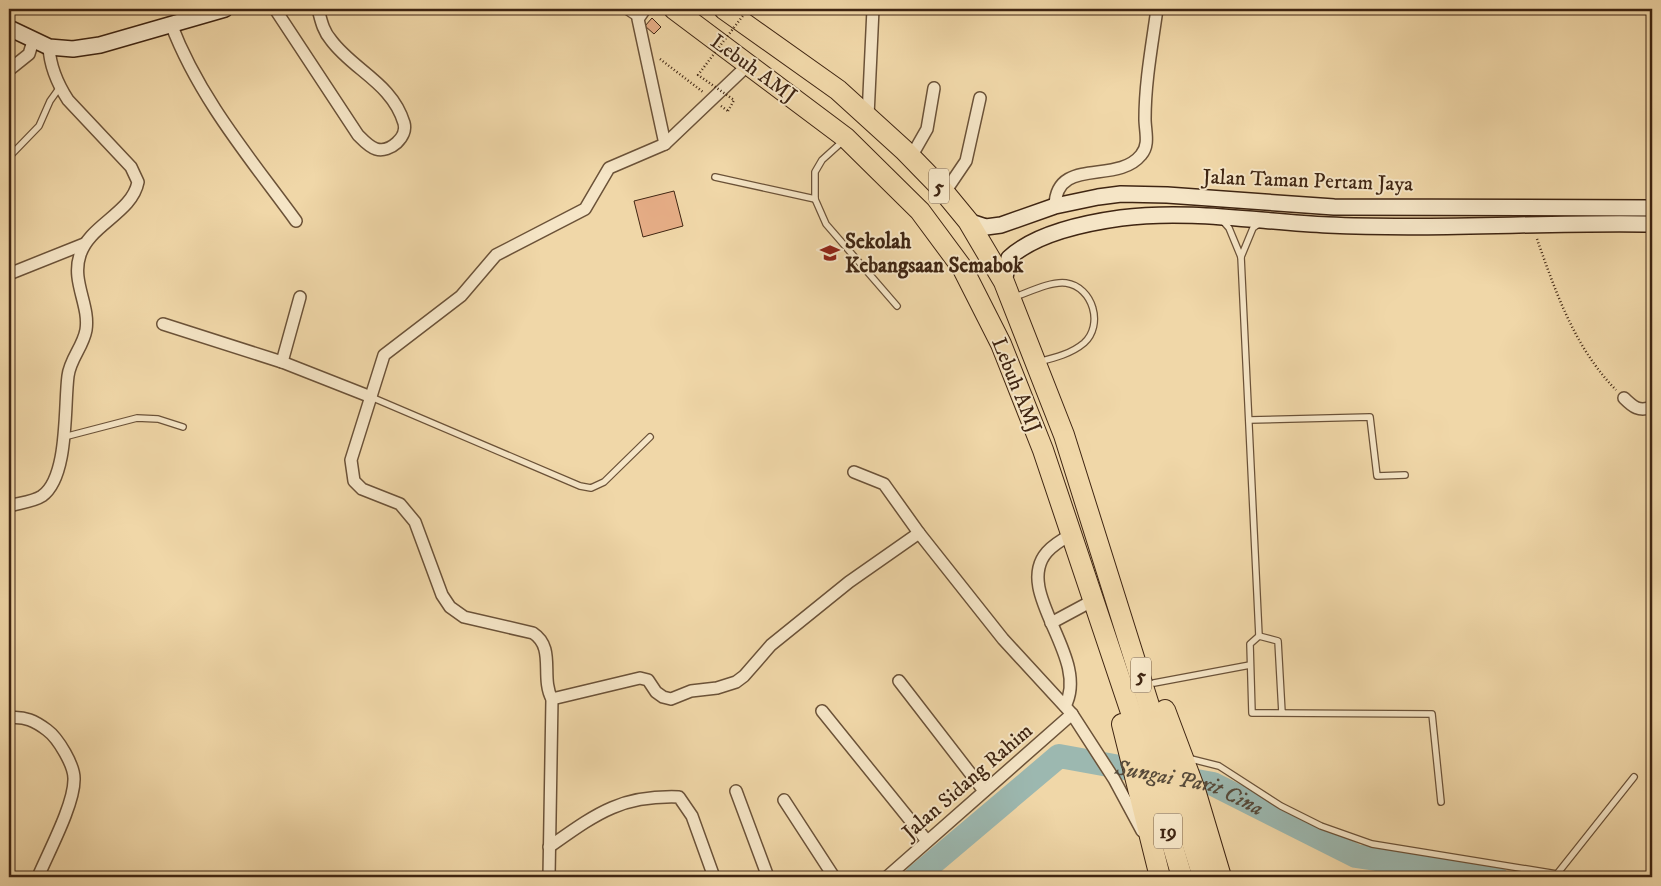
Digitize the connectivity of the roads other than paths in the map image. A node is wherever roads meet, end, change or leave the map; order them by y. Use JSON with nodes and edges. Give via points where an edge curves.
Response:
{"nodes":[{"id":1,"x":225,"y":9,"type":"edge"},
{"id":2,"x":275,"y":9,"type":"edge"},
{"id":3,"x":318,"y":9,"type":"edge"},
{"id":4,"x":623,"y":9,"type":"edge"},
{"id":5,"x":645,"y":9,"type":"edge"},
{"id":6,"x":674,"y":9,"type":"edge"},
{"id":7,"x":724,"y":9,"type":"edge"},
{"id":8,"x":873,"y":9,"type":"edge"},
{"id":9,"x":1157,"y":9,"type":"edge"},
{"id":10,"x":203,"y":12,"type":"edge"},
{"id":11,"x":638,"y":19,"type":"junction"},
{"id":12,"x":171,"y":24,"type":"junction"},
{"id":13,"x":9,"y":28,"type":"edge"},
{"id":14,"x":33,"y":41,"type":"junction"},
{"id":15,"x":49,"y":46,"type":"junction"},
{"id":16,"x":749,"y":64,"type":"junction"},
{"id":17,"x":9,"y":70,"type":"edge"},
{"id":18,"x":60,"y":87,"type":"junction"},
{"id":19,"x":934,"y":88,"type":"dead end"},
{"id":20,"x":980,"y":98,"type":"dead end"},
{"id":21,"x":868,"y":116,"type":"junction"},
{"id":22,"x":846,"y":138,"type":"junction"},
{"id":23,"x":665,"y":144,"type":"junction"},
{"id":24,"x":9,"y":157,"type":"edge"},
{"id":25,"x":911,"y":157,"type":"junction"},
{"id":26,"x":715,"y":177,"type":"dead end"},
{"id":27,"x":945,"y":192,"type":"junction"},
{"id":28,"x":815,"y":199,"type":"junction"},
{"id":29,"x":1055,"y":206,"type":"junction"},
{"id":30,"x":1652,"y":208,"type":"edge"},
{"id":31,"x":1220,"y":218,"type":"junction"},
{"id":32,"x":296,"y":221,"type":"dead end"},
{"id":33,"x":968,"y":221,"type":"junction"},
{"id":34,"x":1262,"y":221,"type":"junction"},
{"id":35,"x":1652,"y":224,"type":"edge"},
{"id":36,"x":84,"y":244,"type":"junction"},
{"id":37,"x":1241,"y":257,"type":"junction"},
{"id":38,"x":9,"y":274,"type":"edge"},
{"id":39,"x":1008,"y":290,"type":"junction"},
{"id":40,"x":300,"y":297,"type":"dead end"},
{"id":41,"x":897,"y":306,"type":"dead end"},
{"id":42,"x":163,"y":324,"type":"dead end"},
{"id":43,"x":282,"y":362,"type":"junction"},
{"id":44,"x":1036,"y":363,"type":"junction"},
{"id":45,"x":370,"y":397,"type":"junction"},
{"id":46,"x":1624,"y":398,"type":"road end"},
{"id":47,"x":1652,"y":407,"type":"edge"},
{"id":48,"x":1249,"y":420,"type":"junction"},
{"id":49,"x":183,"y":427,"type":"dead end"},
{"id":50,"x":64,"y":437,"type":"junction"},
{"id":51,"x":650,"y":437,"type":"dead end"},
{"id":52,"x":854,"y":472,"type":"dead end"},
{"id":53,"x":1405,"y":475,"type":"dead end"},
{"id":54,"x":9,"y":506,"type":"edge"},
{"id":55,"x":919,"y":533,"type":"junction"},
{"id":56,"x":1072,"y":534,"type":"junction"},
{"id":57,"x":1113,"y":586,"type":"junction"},
{"id":58,"x":1092,"y":601,"type":"junction"},
{"id":59,"x":1051,"y":623,"type":"junction"},
{"id":60,"x":1259,"y":636,"type":"junction"},
{"id":61,"x":1250,"y":665,"type":"junction"},
{"id":62,"x":899,"y":681,"type":"dead end"},
{"id":63,"x":1154,"y":683,"type":"junction"},
{"id":64,"x":552,"y":699,"type":"junction"},
{"id":65,"x":822,"y":710,"type":"dead end"},
{"id":66,"x":1068,"y":710,"type":"junction"},
{"id":67,"x":1282,"y":713,"type":"junction"},
{"id":68,"x":9,"y":718,"type":"edge"},
{"id":69,"x":1179,"y":764,"type":"junction"},
{"id":70,"x":1634,"y":777,"type":"dead end"},
{"id":71,"x":1145,"y":782,"type":"junction"},
{"id":72,"x":736,"y":791,"type":"dead end"},
{"id":73,"x":984,"y":791,"type":"junction"},
{"id":74,"x":1186,"y":791,"type":"junction"},
{"id":75,"x":784,"y":800,"type":"dead end"},
{"id":76,"x":1441,"y":802,"type":"dead end"},
{"id":77,"x":927,"y":841,"type":"junction"},
{"id":78,"x":549,"y":846,"type":"junction"},
{"id":79,"x":1154,"y":853,"type":"junction"},
{"id":80,"x":1560,"y":876,"type":"edge"},
{"id":81,"x":38,"y":877,"type":"edge"},
{"id":82,"x":549,"y":877,"type":"edge"},
{"id":83,"x":714,"y":877,"type":"edge"},
{"id":84,"x":768,"y":877,"type":"edge"},
{"id":85,"x":834,"y":877,"type":"edge"},
{"id":86,"x":887,"y":877,"type":"edge"},
{"id":87,"x":1160,"y":877,"type":"edge"},
{"id":88,"x":1182,"y":877,"type":"edge"},
{"id":89,"x":1203,"y":877,"type":"edge"},
{"id":90,"x":1221,"y":877,"type":"edge"}],
"edges":[{"from":1,"to":10,"type":"street"},
{"from":2,"to":3,"type":"street","via":[[358,135],[375,149],[392,146],[402,139],[404,123],[380,84],[329,39]]},
{"from":4,"to":11,"type":"lane"},
{"from":5,"to":11,"type":"street"},
{"from":6,"to":16,"type":"highway","name":"Lebuh AMJ","number":"5"},
{"from":7,"to":21,"type":"highway","name":"Lebuh AMJ","number":"5","via":[[838,90]]},
{"from":8,"to":21,"type":"street"},
{"from":9,"to":29,"type":"street","via":[[1146,94],[1147,141],[1144,151],[1122,168],[1075,175],[1058,190]]},
{"from":10,"to":12,"type":"street"},
{"from":11,"to":23,"type":"street"},
{"from":12,"to":15,"type":"street","via":[[100,45],[73,49]]},
{"from":12,"to":32,"type":"street","via":[[180,49],[205,96]]},
{"from":13,"to":14,"type":"street"},
{"from":14,"to":15,"type":"street"},
{"from":14,"to":17,"type":"street","via":[[29,54]]},
{"from":15,"to":18,"type":"street"},
{"from":16,"to":22,"type":"highway","name":"Lebuh AMJ","number":"5"},
{"from":16,"to":23,"type":"street"},
{"from":18,"to":24,"type":"lane","via":[[39,126]]},
{"from":18,"to":36,"type":"street","via":[[68,100],[131,167],[138,182],[132,197]]},
{"from":19,"to":25,"type":"street","via":[[927,129]]},
{"from":20,"to":27,"type":"street","via":[[966,161]]},
{"from":21,"to":25,"type":"highway","name":"Lebuh AMJ","number":"5"},
{"from":22,"to":28,"type":"lane","via":[[822,160],[815,172]]},
{"from":22,"to":56,"type":"highway","name":"Lebuh AMJ","number":"5","via":[[920,211],[963,269],[1001,344]]},
{"from":23,"to":45,"type":"street","via":[[609,168],[585,209],[496,254],[461,296],[384,355]]},
{"from":25,"to":27,"type":"highway","name":"Lebuh AMJ","number":"5"},
{"from":26,"to":28,"type":"lane"},
{"from":27,"to":33,"type":"highway","name":"Lebuh AMJ","number":"5"},
{"from":28,"to":41,"type":"lane","via":[[826,224]]},
{"from":29,"to":30,"type":"street","name":"Jalan Taman Pertam Jaya","via":[[1121,194],[1334,207]]},
{"from":29,"to":33,"type":"street","name":"Jalan Taman Pertam Jaya","via":[[1001,226]]},
{"from":31,"to":34,"type":"street","name":"Jalan Taman Pertam Jaya"},
{"from":31,"to":37,"type":"lane","via":[[1229,228]]},
{"from":31,"to":39,"type":"street","name":"Jalan Taman Pertam Jaya","via":[[1121,218],[1050,234],[1032,241],[1009,258]]},
{"from":33,"to":39,"type":"highway","name":"Lebuh AMJ","number":"5"},
{"from":34,"to":35,"type":"street","name":"Jalan Taman Pertam Jaya","via":[[1393,226]]},
{"from":34,"to":37,"type":"lane","via":[[1253,228]]},
{"from":36,"to":38,"type":"street"},
{"from":36,"to":50,"type":"street","via":[[77,269],[86,330],[68,374]]},
{"from":37,"to":48,"type":"lane"},
{"from":39,"to":44,"type":"highway","name":"Lebuh AMJ","number":"5"},
{"from":39,"to":44,"type":"lane","via":[[1065,283],[1082,289],[1092,304],[1094,325],[1085,342],[1064,355]]},
{"from":40,"to":43,"type":"street"},
{"from":42,"to":43,"type":"street"},
{"from":43,"to":45,"type":"street"},
{"from":44,"to":57,"type":"highway","name":"Lebuh AMJ","number":"5","via":[[1064,435]]},
{"from":45,"to":51,"type":"lane","via":[[580,486],[592,488],[604,482]]},
{"from":45,"to":64,"type":"street","via":[[350,460],[354,482],[362,489],[400,504],[415,522],[442,595],[450,607],[464,618],[533,633],[541,638],[546,647],[547,689]]},
{"from":46,"to":47,"type":"street","via":[[1634,408],[1644,410]]},
{"from":48,"to":53,"type":"lane","via":[[1370,417],[1377,476]]},
{"from":48,"to":60,"type":"lane"},
{"from":49,"to":50,"type":"lane","via":[[158,419],[137,418]]},
{"from":50,"to":54,"type":"street","via":[[56,478],[50,488],[41,497]]},
{"from":52,"to":55,"type":"street","via":[[884,484]]},
{"from":55,"to":64,"type":"street","via":[[849,582],[771,645],[744,676],[727,686],[691,691],[671,699],[656,692],[648,680],[640,678]]},
{"from":55,"to":66,"type":"street","via":[[1003,639]]},
{"from":56,"to":58,"type":"highway","name":"Lebuh AMJ","number":"5"},
{"from":56,"to":59,"type":"street","via":[[1046,553],[1040,566],[1038,582]]},
{"from":57,"to":63,"type":"highway"},
{"from":57,"to":69,"type":"highway","name":"Lebuh AMJ","number":"5"},
{"from":58,"to":59,"type":"street"},
{"from":58,"to":71,"type":"highway","name":"Lebuh AMJ"},
{"from":59,"to":66,"type":"street","via":[[1070,673]]},
{"from":60,"to":61,"type":"lane","via":[[1250,644]]},
{"from":60,"to":67,"type":"lane","via":[[1278,641]]},
{"from":61,"to":63,"type":"lane"},
{"from":61,"to":67,"type":"lane","via":[[1252,713]]},
{"from":62,"to":73,"type":"street"},
{"from":63,"to":69,"type":"highway"},
{"from":64,"to":78,"type":"street"},
{"from":65,"to":77,"type":"street"},
{"from":66,"to":73,"type":"street","name":"Jalan Sidang Rahim"},
{"from":66,"to":79,"type":"street","via":[[1114,779]]},
{"from":67,"to":76,"type":"lane","via":[[1432,714]]},
{"from":68,"to":81,"type":"street","via":[[35,721],[53,735],[67,756],[75,779],[70,801]]},
{"from":69,"to":74,"type":"highway","name":"Lebuh AMJ","number":"19"},
{"from":69,"to":80,"type":"lane","via":[[1219,766],[1281,806],[1321,826],[1372,844]]},
{"from":70,"to":80,"type":"lane"},
{"from":71,"to":79,"type":"highway"},
{"from":71,"to":88,"type":"highway","number":"19"},
{"from":72,"to":84,"type":"street"},
{"from":73,"to":77,"type":"street","name":"Jalan Sidang Rahim"},
{"from":74,"to":89,"type":"highway","name":"Lebuh AMJ","number":"19"},
{"from":74,"to":90,"type":"highway"},
{"from":75,"to":85,"type":"street"},
{"from":77,"to":86,"type":"street","name":"Jalan Sidang Rahim"},
{"from":78,"to":82,"type":"street"},
{"from":78,"to":83,"type":"street","via":[[612,806],[635,800],[679,797],[692,816]]},
{"from":79,"to":87,"type":"highway"}]}
